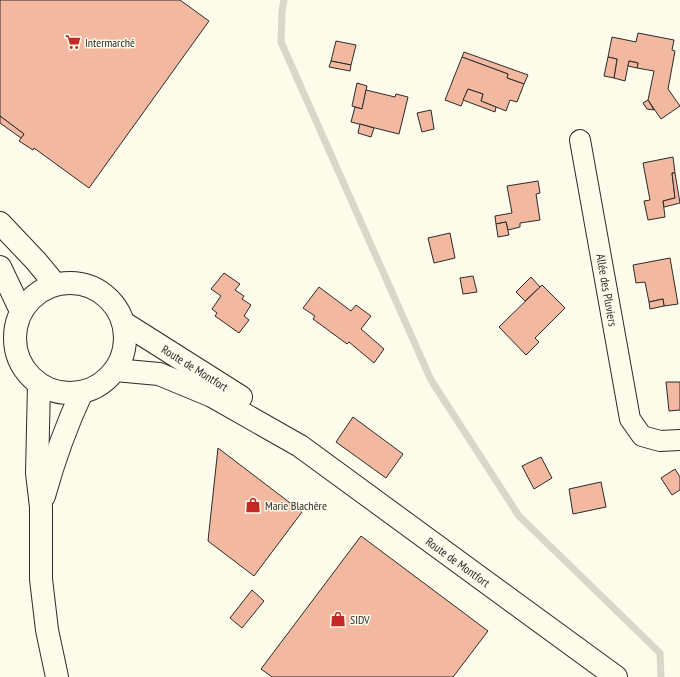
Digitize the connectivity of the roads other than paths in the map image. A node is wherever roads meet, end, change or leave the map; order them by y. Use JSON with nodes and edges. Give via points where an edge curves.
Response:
{"nodes":[{"id":1,"x":580,"y":140,"type":"dead end"},
{"id":2,"x":0,"y":223,"type":"edge"},
{"id":3,"x":0,"y":266,"type":"edge"},
{"id":4,"x":55,"y":284,"type":"junction"},
{"id":5,"x":21,"y":311,"type":"junction"},
{"id":6,"x":124,"y":323,"type":"junction"},
{"id":7,"x":115,"y":370,"type":"junction"},
{"id":8,"x":38,"y":384,"type":"junction"},
{"id":9,"x":82,"y":392,"type":"junction"},
{"id":10,"x":680,"y":440,"type":"edge"},
{"id":11,"x":300,"y":446,"type":"junction"},
{"id":12,"x":41,"y":507,"type":"junction"},
{"id":13,"x":57,"y":677,"type":"edge"},
{"id":14,"x":616,"y":677,"type":"edge"}],
"edges":[{"from":1,"to":10,"type":"street","name":"Allée des Pluviers","via":[[630,419],[642,436],[660,441]]},
{"from":2,"to":4,"type":"main road"},
{"from":3,"to":5,"type":"main road"},
{"from":4,"to":5,"type":"main road","via":[[41,290]]},
{"from":4,"to":6,"type":"main road","via":[[86,284],[101,292],[111,300]]},
{"from":5,"to":8,"type":"main road","via":[[14,337],[16,350],[20,363]]},
{"from":6,"to":7,"type":"main road","via":[[122,356]]},
{"from":6,"to":11,"type":"main road","name":"Route de Montfort","via":[[265,413]]},
{"from":7,"to":9,"type":"main road","via":[[95,388]]},
{"from":7,"to":11,"type":"main road","name":"Route de Montfort","via":[[159,374],[212,396]]},
{"from":8,"to":9,"type":"main road","via":[[67,393]]},
{"from":8,"to":12,"type":"main road","via":[[36,473]]},
{"from":9,"to":12,"type":"main road","via":[[55,457]]},
{"from":11,"to":14,"type":"main road","name":"Route de Montfort"},
{"from":12,"to":13,"type":"main road","via":[[41,579],[47,630]]}]}
